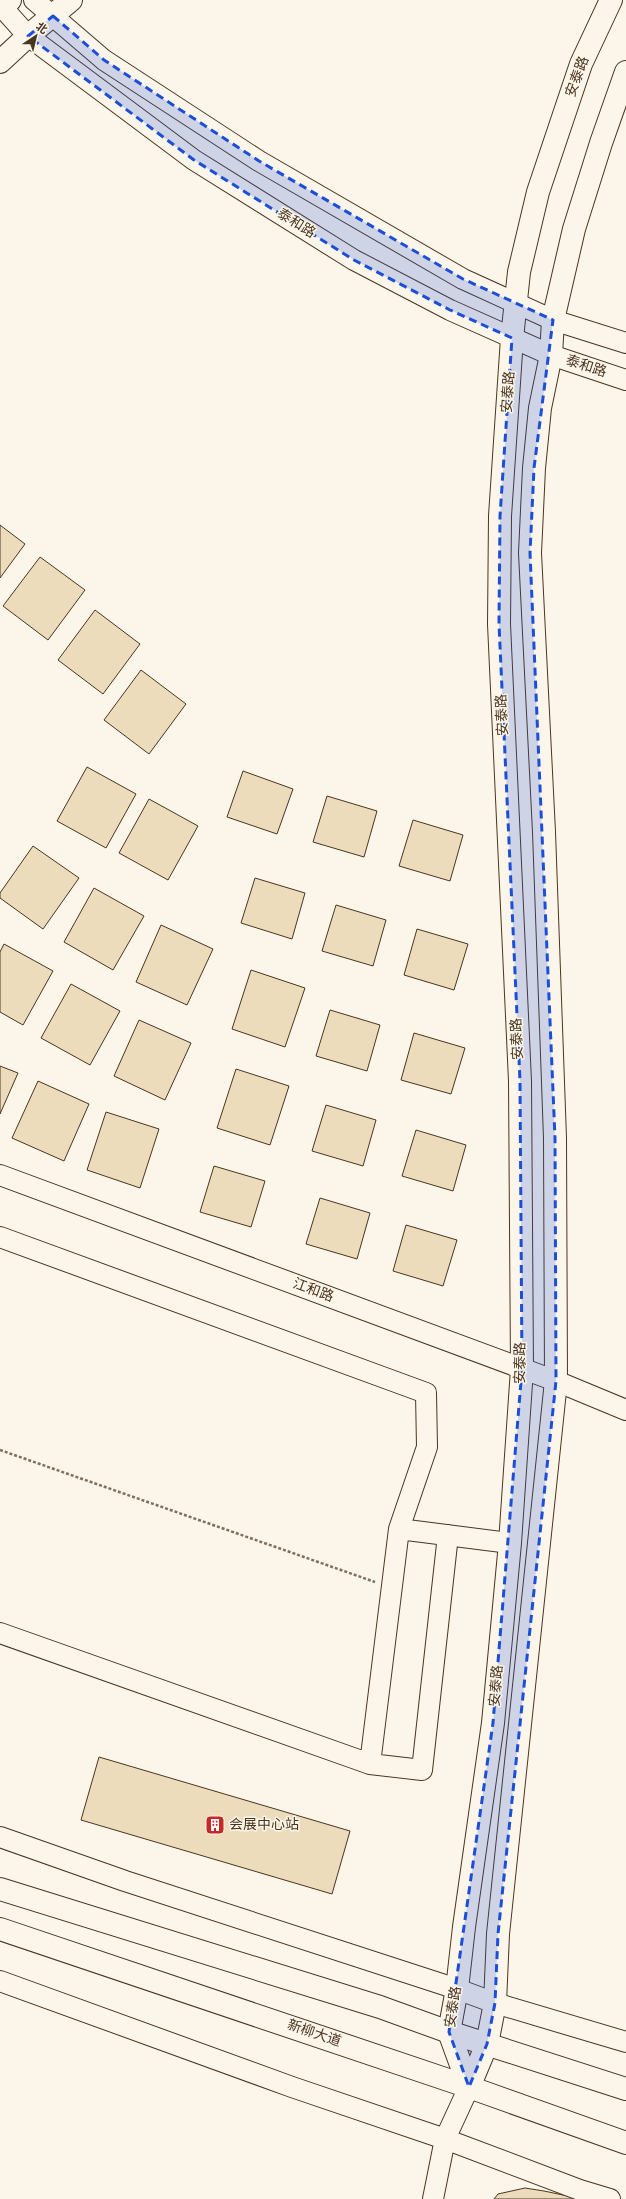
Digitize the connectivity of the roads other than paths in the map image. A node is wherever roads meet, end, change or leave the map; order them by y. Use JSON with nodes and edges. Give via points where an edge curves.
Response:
{"nodes":[{"id":1,"x":34,"y":0,"type":"edge"},
{"id":2,"x":71,"y":0,"type":"edge"},
{"id":3,"x":611,"y":0,"type":"edge"},
{"id":4,"x":4,"y":6,"type":"edge"},
{"id":5,"x":53,"y":16,"type":"junction"},
{"id":6,"x":28,"y":36,"type":"junction"},
{"id":7,"x":0,"y":62,"type":"edge"},
{"id":8,"x":626,"y":74,"type":"edge"},
{"id":9,"x":516,"y":303,"type":"junction"},
{"id":10,"x":553,"y":320,"type":"junction"},
{"id":11,"x":512,"y":338,"type":"junction"},
{"id":12,"x":626,"y":343,"type":"edge"},
{"id":13,"x":551,"y":355,"type":"junction"},
{"id":14,"x":626,"y":380,"type":"edge"},
{"id":15,"x":0,"y":1175,"type":"edge"},
{"id":16,"x":0,"y":1237,"type":"edge"},
{"id":17,"x":522,"y":1369,"type":"junction"},
{"id":18,"x":556,"y":1381,"type":"junction"},
{"id":19,"x":626,"y":1410,"type":"edge"},
{"id":20,"x":399,"y":1529,"type":"junction"},
{"id":21,"x":448,"y":1536,"type":"junction"},
{"id":22,"x":510,"y":1544,"type":"junction"},
{"id":23,"x":0,"y":1633,"type":"edge"},
{"id":24,"x":370,"y":1764,"type":"junction"},
{"id":25,"x":0,"y":1837,"type":"edge"},
{"id":26,"x":0,"y":1889,"type":"edge"},
{"id":27,"x":0,"y":1929,"type":"edge"},
{"id":28,"x":0,"y":1981,"type":"edge"},
{"id":29,"x":457,"y":1989,"type":"junction"},
{"id":30,"x":495,"y":2003,"type":"junction"},
{"id":31,"x":449,"y":2032,"type":"junction"},
{"id":32,"x":626,"y":2042,"type":"edge"},
{"id":33,"x":487,"y":2044,"type":"junction"},
{"id":34,"x":469,"y":2086,"type":"junction"},
{"id":35,"x":626,"y":2089,"type":"edge"},
{"id":36,"x":445,"y":2139,"type":"junction"},
{"id":37,"x":626,"y":2142,"type":"edge"},
{"id":38,"x":434,"y":2199,"type":"edge"},
{"id":39,"x":610,"y":2199,"type":"edge"}],
"edges":[{"from":1,"to":5,"type":"street"},
{"from":2,"to":5,"type":"main road"},
{"from":3,"to":9,"type":"main road","name":"安泰路","via":[[581,64],[538,192],[519,272]]},
{"from":4,"to":6,"type":"street","name":"泰和路"},
{"from":5,"to":6,"type":"main road"},
{"from":5,"to":9,"type":"street","via":[[104,60],[260,161],[463,279]]},
{"from":6,"to":7,"type":"main road"},
{"from":6,"to":11,"type":"street","name":"泰和路","via":[[201,164],[354,260],[450,310]]},
{"from":8,"to":10,"type":"main road","name":"安泰路","via":[[574,229]]},
{"from":9,"to":10,"type":"street"},
{"from":9,"to":11,"type":"main road","name":"安泰路"},
{"from":10,"to":12,"type":"street"},
{"from":10,"to":13,"type":"main road","name":"安泰路"},
{"from":11,"to":13,"type":"street","name":"泰和路"},
{"from":11,"to":17,"type":"main road","name":"安泰路","via":[[500,516],[499,624],[520,1081]]},
{"from":13,"to":14,"type":"street","name":"泰和路"},
{"from":13,"to":18,"type":"main road","name":"安泰路","via":[[540,408],[530,552],[544,832],[554,1130]]},
{"from":15,"to":17,"type":"street","name":"江和路"},
{"from":16,"to":20,"type":"street","via":[[426,1393],[427,1447]]},
{"from":17,"to":18,"type":"street","name":"江和路"},
{"from":17,"to":22,"type":"main road","name":"安泰路"},
{"from":18,"to":19,"type":"street","name":"江和路"},
{"from":18,"to":30,"type":"main road","name":"安泰路","via":[[498,1934]]},
{"from":20,"to":21,"type":"street"},
{"from":20,"to":24,"type":"street"},
{"from":21,"to":22,"type":"street"},
{"from":21,"to":24,"type":"street","via":[[422,1770]]},
{"from":22,"to":29,"type":"main road","name":"安泰路","via":[[493,1723]]},
{"from":23,"to":24,"type":"street"},
{"from":25,"to":29,"type":"street"},
{"from":26,"to":31,"type":"main road","via":[[380,2007]]},
{"from":27,"to":34,"type":"main road","name":"新柳大道"},
{"from":28,"to":36,"type":"street","via":[[292,2087]]},
{"from":29,"to":30,"type":"street"},
{"from":29,"to":31,"type":"main road","name":"安泰路"},
{"from":30,"to":32,"type":"street"},
{"from":30,"to":33,"type":"main road","name":"安泰路"},
{"from":31,"to":33,"type":"main road"},
{"from":31,"to":34,"type":"main road","name":"安泰路"},
{"from":33,"to":34,"type":"main road","name":"安泰路"},
{"from":33,"to":35,"type":"main road"},
{"from":34,"to":36,"type":"street","name":"安泰路"},
{"from":34,"to":37,"type":"main road","name":"新柳大道"},
{"from":36,"to":38,"type":"street","name":"安泰路"},
{"from":36,"to":39,"type":"street"}]}
